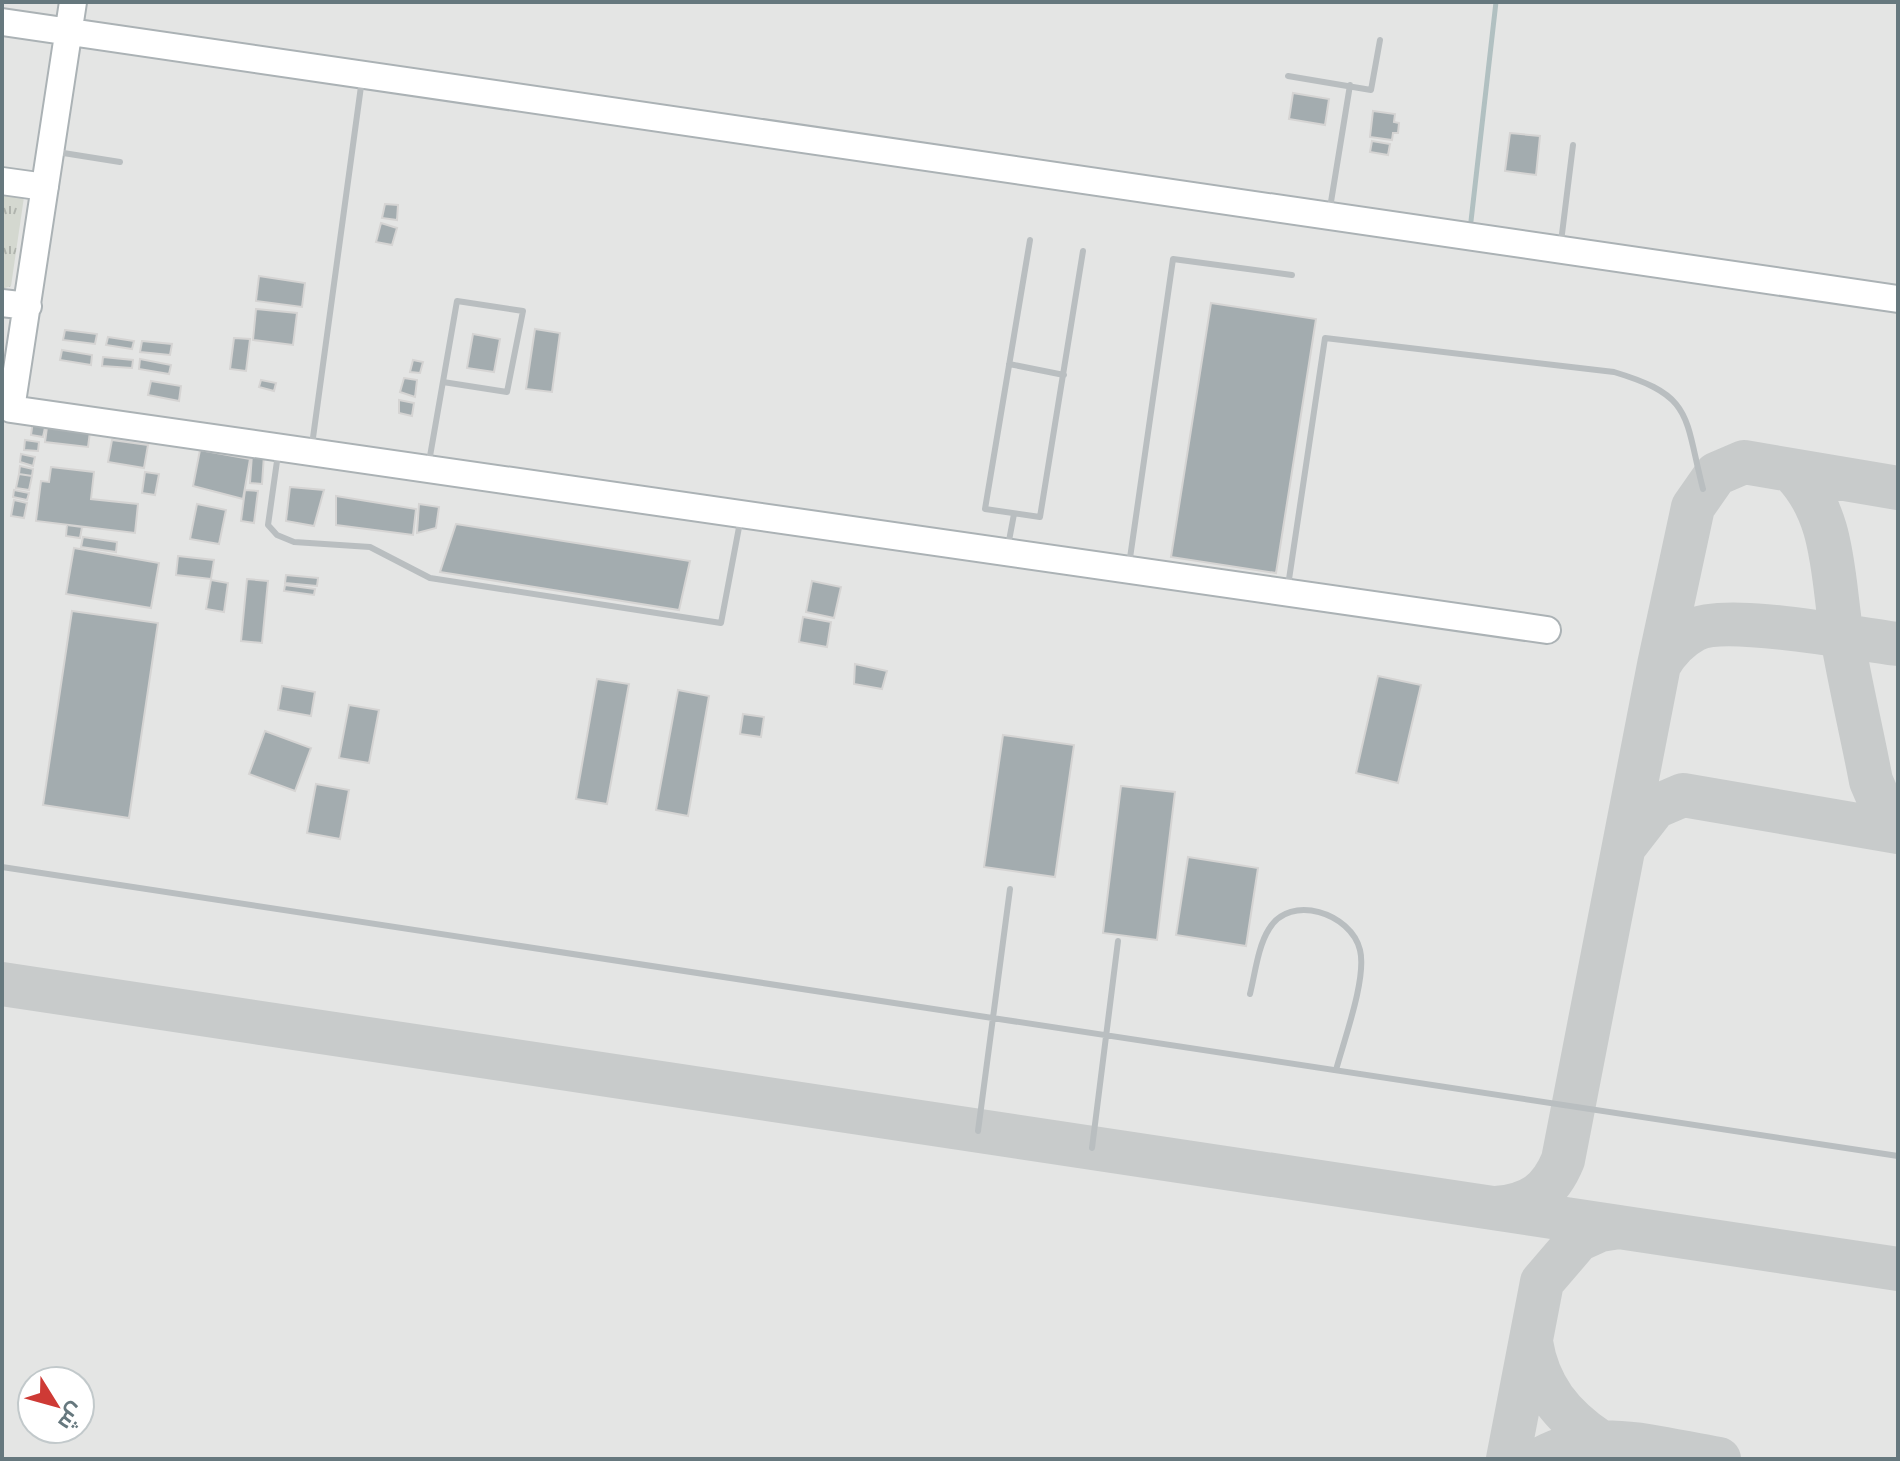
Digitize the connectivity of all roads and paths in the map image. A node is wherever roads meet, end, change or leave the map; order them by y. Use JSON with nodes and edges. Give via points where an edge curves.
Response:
{"nodes":[{"id":1,"x":73,"y":2,"type":"edge"},
{"id":2,"x":2,"y":22,"type":"edge"},
{"id":3,"x":68,"y":33,"type":"junction"},
{"id":4,"x":1380,"y":40,"type":"dead end"},
{"id":5,"x":363,"y":76,"type":"junction"},
{"id":6,"x":1288,"y":76,"type":"dead end"},
{"id":7,"x":1350,"y":85,"type":"junction"},
{"id":8,"x":1573,"y":145,"type":"dead end"},
{"id":9,"x":51,"y":152,"type":"junction"},
{"id":10,"x":120,"y":162,"type":"dead end"},
{"id":11,"x":2,"y":181,"type":"edge"},
{"id":12,"x":45,"y":187,"type":"junction"},
{"id":13,"x":1329,"y":214,"type":"junction"},
{"id":14,"x":1030,"y":240,"type":"dead end"},
{"id":15,"x":1560,"y":249,"type":"junction"},
{"id":16,"x":1083,"y":251,"type":"dead end"},
{"id":17,"x":1292,"y":275,"type":"dead end"},
{"id":18,"x":1898,"y":299,"type":"edge"},
{"id":19,"x":15,"y":304,"type":"edge"},
{"id":20,"x":1009,"y":364,"type":"junction"},
{"id":21,"x":1064,"y":375,"type":"junction"},
{"id":22,"x":443,"y":382,"type":"junction"},
{"id":23,"x":279,"y":448,"type":"junction"},
{"id":24,"x":310,"y":452,"type":"junction"},
{"id":25,"x":428,"y":469,"type":"junction"},
{"id":26,"x":1703,"y":489,"type":"dead end"},
{"id":27,"x":742,"y":514,"type":"junction"},
{"id":28,"x":1014,"y":514,"type":"junction"},
{"id":29,"x":1007,"y":552,"type":"junction"},
{"id":30,"x":1128,"y":570,"type":"junction"},
{"id":31,"x":1287,"y":593,"type":"junction"},
{"id":32,"x":1547,"y":630,"type":"dead end"},
{"id":33,"x":2,"y":867,"type":"edge"},
{"id":34,"x":1010,"y":889,"type":"dead end"},
{"id":35,"x":1118,"y":941,"type":"dead end"},
{"id":36,"x":1250,"y":994,"type":"dead end"},
{"id":37,"x":992,"y":1017,"type":"junction"},
{"id":38,"x":1107,"y":1034,"type":"junction"},
{"id":39,"x":1336,"y":1070,"type":"junction"},
{"id":40,"x":978,"y":1131,"type":"dead end"},
{"id":41,"x":1092,"y":1148,"type":"dead end"},
{"id":42,"x":1898,"y":1156,"type":"edge"}],
"edges":[{"from":1,"to":3,"type":"street"},
{"from":2,"to":3,"type":"street"},
{"from":3,"to":5,"type":"street"},
{"from":3,"to":9,"type":"street"},
{"from":4,"to":7,"type":"lane","via":[[1371,90]]},
{"from":5,"to":13,"type":"street"},
{"from":5,"to":24,"type":"lane"},
{"from":6,"to":7,"type":"lane"},
{"from":7,"to":13,"type":"lane"},
{"from":8,"to":15,"type":"lane"},
{"from":9,"to":10,"type":"lane"},
{"from":9,"to":12,"type":"street"},
{"from":11,"to":12,"type":"street"},
{"from":12,"to":19,"type":"street"},
{"from":13,"to":15,"type":"street"},
{"from":14,"to":20,"type":"lane"},
{"from":15,"to":18,"type":"street"},
{"from":16,"to":21,"type":"lane"},
{"from":17,"to":30,"type":"lane","via":[[1173,259]]},
{"from":19,"to":23,"type":"street","via":[[11,409]]},
{"from":20,"to":21,"type":"lane"},
{"from":20,"to":28,"type":"lane","via":[[985,509]]},
{"from":21,"to":28,"type":"lane","via":[[1040,517]]},
{"from":22,"to":22,"type":"lane","via":[[457,301],[523,311],[507,392]]},
{"from":22,"to":25,"type":"lane"},
{"from":23,"to":24,"type":"street"},
{"from":23,"to":27,"type":"lane","via":[[268,525],[294,542],[370,547],[430,578],[721,623]]},
{"from":24,"to":25,"type":"street"},
{"from":25,"to":27,"type":"street"},
{"from":26,"to":31,"type":"lane","via":[[1682,408],[1647,382],[1614,372],[1325,338]]},
{"from":27,"to":29,"type":"street"},
{"from":28,"to":29,"type":"lane"},
{"from":29,"to":30,"type":"street"},
{"from":30,"to":31,"type":"street"},
{"from":31,"to":32,"type":"street"},
{"from":33,"to":37,"type":"lane"},
{"from":34,"to":37,"type":"lane"},
{"from":35,"to":38,"type":"lane"},
{"from":36,"to":39,"type":"lane","via":[[1268,930],[1280,915],[1301,909],[1329,914],[1348,929],[1360,949],[1361,969]]},
{"from":37,"to":38,"type":"lane"},
{"from":37,"to":40,"type":"lane"},
{"from":38,"to":39,"type":"lane"},
{"from":38,"to":41,"type":"lane"},
{"from":39,"to":42,"type":"lane"}]}
